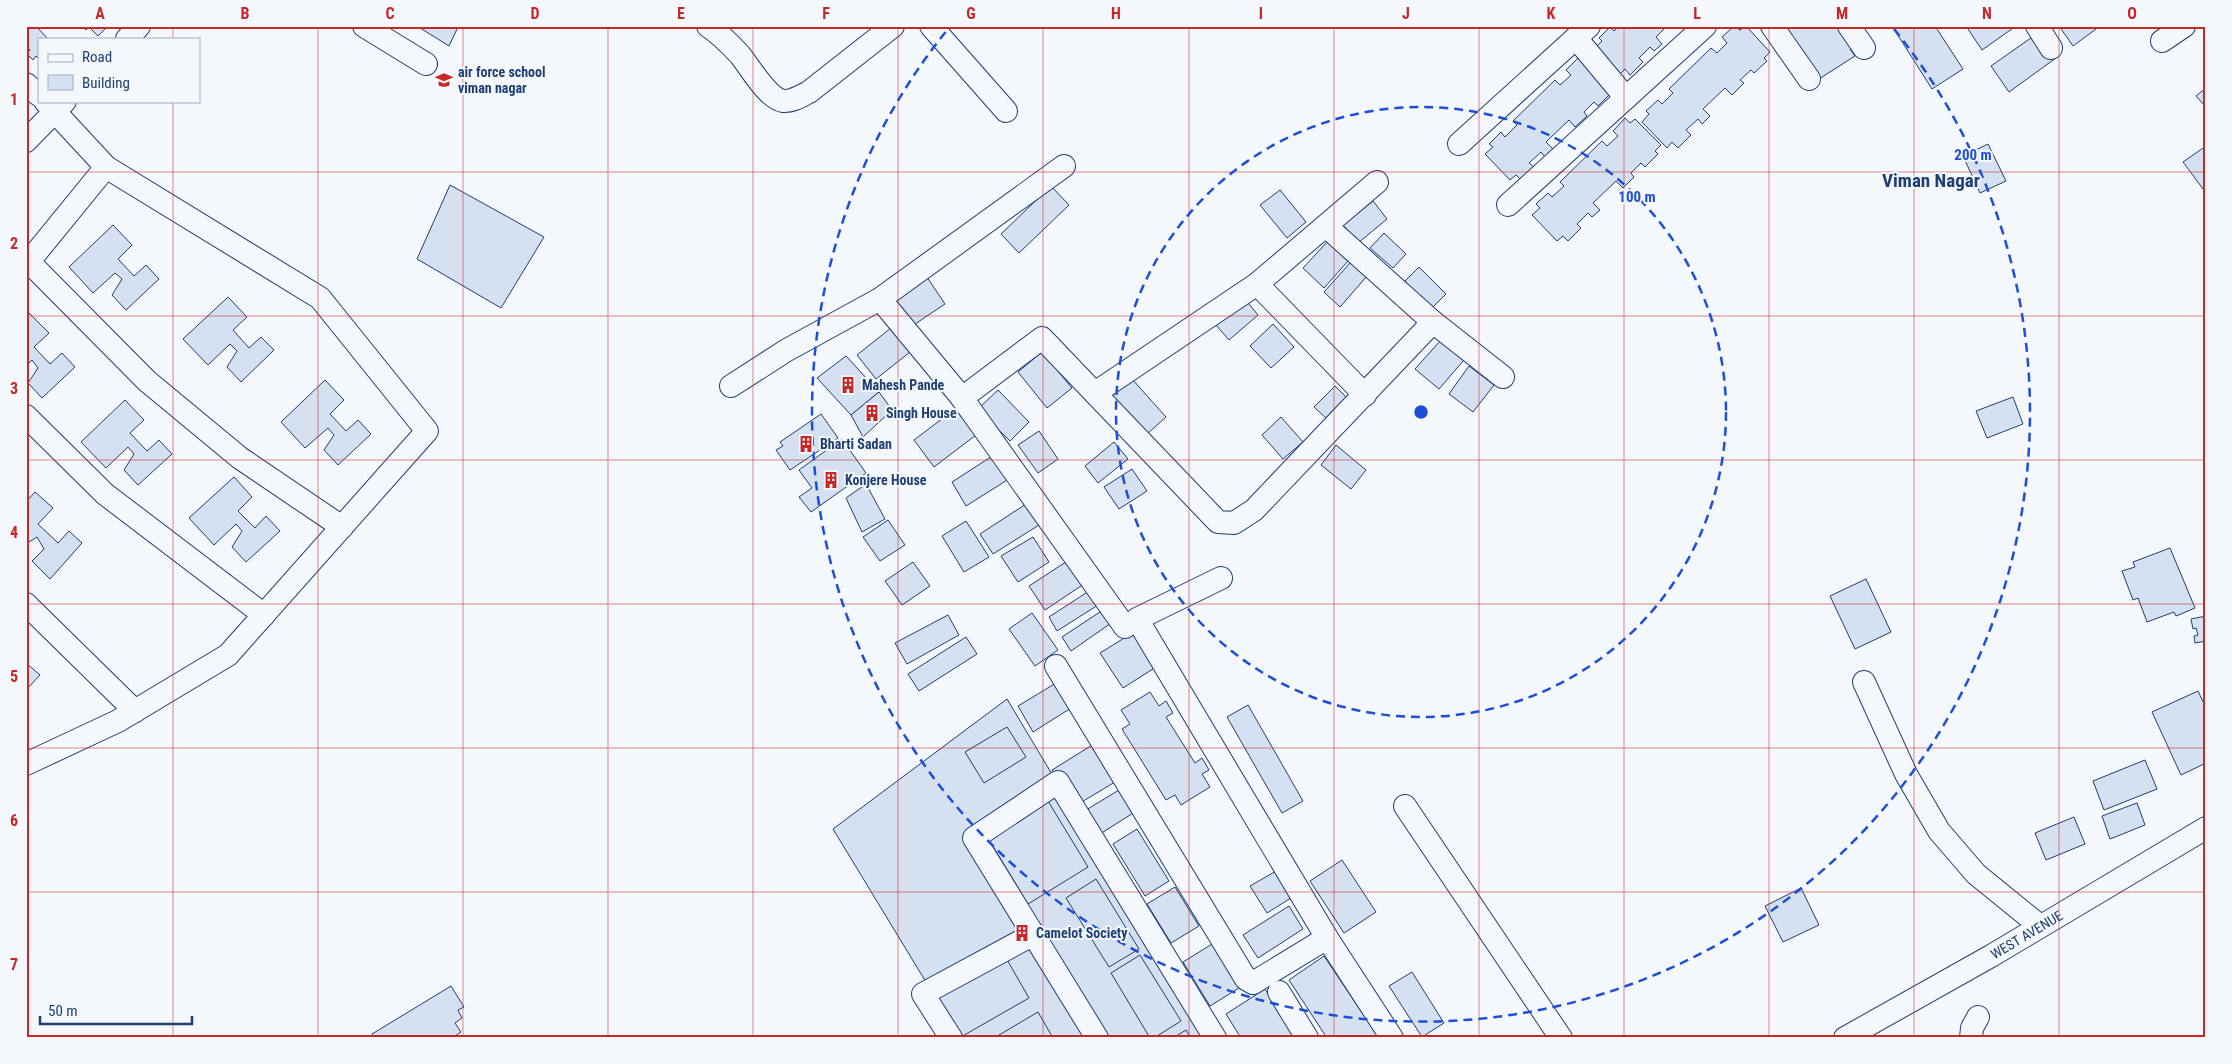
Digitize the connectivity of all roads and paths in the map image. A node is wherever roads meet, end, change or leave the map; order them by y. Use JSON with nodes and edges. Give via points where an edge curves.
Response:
{"nodes":[{"id":1,"x":139,"y":26,"type":"edge"},
{"id":2,"x":364,"y":26,"type":"edge"},
{"id":3,"x":708,"y":26,"type":"edge"},
{"id":4,"x":893,"y":26,"type":"edge"},
{"id":5,"x":931,"y":26,"type":"edge"},
{"id":6,"x":1705,"y":26,"type":"edge"},
{"id":7,"x":1772,"y":26,"type":"edge"},
{"id":8,"x":1849,"y":26,"type":"edge"},
{"id":9,"x":2037,"y":26,"type":"edge"},
{"id":10,"x":2184,"y":26,"type":"edge"},
{"id":11,"x":1583,"y":32,"type":"edge"},
{"id":12,"x":128,"y":38,"type":"edge"},
{"id":13,"x":2162,"y":41,"type":"dead end"},
{"id":14,"x":1864,"y":48,"type":"dead end"},
{"id":15,"x":2051,"y":48,"type":"dead end"},
{"id":16,"x":426,"y":64,"type":"dead end"},
{"id":17,"x":1809,"y":78,"type":"dead end"},
{"id":18,"x":26,"y":84,"type":"edge"},
{"id":19,"x":38,"y":94,"type":"edge"},
{"id":20,"x":1626,"y":98,"type":"junction"},
{"id":21,"x":56,"y":104,"type":"edge"},
{"id":22,"x":1006,"y":111,"type":"dead end"},
{"id":23,"x":26,"y":141,"type":"edge"},
{"id":24,"x":1459,"y":144,"type":"dead end"},
{"id":25,"x":1064,"y":166,"type":"dead end"},
{"id":26,"x":106,"y":167,"type":"junction"},
{"id":27,"x":1377,"y":182,"type":"dead end"},
{"id":28,"x":1508,"y":205,"type":"dead end"},
{"id":29,"x":1327,"y":226,"type":"junction"},
{"id":30,"x":28,"y":264,"type":"edge"},
{"id":31,"x":1257,"y":284,"type":"junction"},
{"id":32,"x":880,"y":299,"type":"junction"},
{"id":33,"x":1434,"y":322,"type":"junction"},
{"id":34,"x":1503,"y":377,"type":"dead end"},
{"id":35,"x":731,"y":386,"type":"dead end"},
{"id":36,"x":1095,"y":394,"type":"junction"},
{"id":37,"x":1365,"y":395,"type":"junction"},
{"id":38,"x":962,"y":398,"type":"junction"},
{"id":39,"x":26,"y":416,"type":"edge"},
{"id":40,"x":342,"y":527,"type":"junction"},
{"id":41,"x":1221,"y":578,"type":"dead end"},
{"id":42,"x":26,"y":604,"type":"edge"},
{"id":43,"x":264,"y":615,"type":"junction"},
{"id":44,"x":1125,"y":627,"type":"dead end"},
{"id":45,"x":1056,"y":666,"type":"dead end"},
{"id":46,"x":1864,"y":682,"type":"dead end"},
{"id":47,"x":135,"y":711,"type":"junction"},
{"id":48,"x":27,"y":763,"type":"edge"},
{"id":49,"x":1405,"y":806,"type":"dead end"},
{"id":50,"x":2206,"y":828,"type":"edge"},
{"id":51,"x":2040,"y":926,"type":"junction"},
{"id":52,"x":1034,"y":934,"type":"junction"},
{"id":53,"x":1327,"y":938,"type":"junction"},
{"id":54,"x":1279,"y":992,"type":"dead end"},
{"id":55,"x":951,"y":1038,"type":"edge"},
{"id":56,"x":1097,"y":1038,"type":"edge"},
{"id":57,"x":1215,"y":1038,"type":"edge"},
{"id":58,"x":1307,"y":1038,"type":"edge"},
{"id":59,"x":1392,"y":1038,"type":"edge"},
{"id":60,"x":1561,"y":1038,"type":"edge"},
{"id":61,"x":1845,"y":1038,"type":"edge"}],
"edges":[{"from":1,"to":12,"type":"street"},
{"from":2,"to":16,"type":"street"},
{"from":3,"to":4,"type":"street","via":[[718,32],[774,96],[783,101],[809,92]]},
{"from":5,"to":22,"type":"street"},
{"from":6,"to":20,"type":"street"},
{"from":7,"to":17,"type":"street"},
{"from":8,"to":14,"type":"street"},
{"from":9,"to":15,"type":"street"},
{"from":10,"to":13,"type":"street"},
{"from":11,"to":20,"type":"street"},
{"from":11,"to":24,"type":"street"},
{"from":18,"to":19,"type":"street"},
{"from":20,"to":28,"type":"street"},
{"from":21,"to":23,"type":"street"},
{"from":21,"to":26,"type":"street"},
{"from":25,"to":32,"type":"street"},
{"from":26,"to":30,"type":"street"},
{"from":26,"to":40,"type":"street","via":[[320,298],[426,431]]},
{"from":27,"to":29,"type":"street"},
{"from":29,"to":31,"type":"street"},
{"from":29,"to":33,"type":"street"},
{"from":30,"to":40,"type":"street","via":[[147,381],[240,458]]},
{"from":31,"to":36,"type":"street"},
{"from":31,"to":37,"type":"street"},
{"from":32,"to":35,"type":"street"},
{"from":32,"to":38,"type":"street"},
{"from":33,"to":34,"type":"street"},
{"from":33,"to":37,"type":"street"},
{"from":36,"to":37,"type":"street","via":[[1218,522],[1234,523],[1254,510]]},
{"from":36,"to":38,"type":"street","via":[[1042,338]]},
{"from":38,"to":44,"type":"street"},
{"from":39,"to":43,"type":"street","via":[[105,494]]},
{"from":40,"to":43,"type":"street"},
{"from":41,"to":53,"type":"street","via":[[1137,619]]},
{"from":42,"to":47,"type":"street"},
{"from":43,"to":47,"type":"street","via":[[228,655]]},
{"from":45,"to":53,"type":"street","via":[[1246,979],[1252,983]]},
{"from":46,"to":51,"type":"street","via":[[1906,774],[1939,831],[1976,874]]},
{"from":47,"to":48,"type":"street"},
{"from":49,"to":60,"type":"street"},
{"from":50,"to":51,"type":"street","name":"WEST AVENUE"},
{"from":51,"to":61,"type":"street","name":"WEST AVENUE"},
{"from":52,"to":55,"type":"street","via":[[923,994]]},
{"from":52,"to":56,"type":"street"},
{"from":52,"to":57,"type":"street","via":[[974,838],[1058,782]]},
{"from":53,"to":59,"type":"street"},
{"from":54,"to":58,"type":"street"}]}
